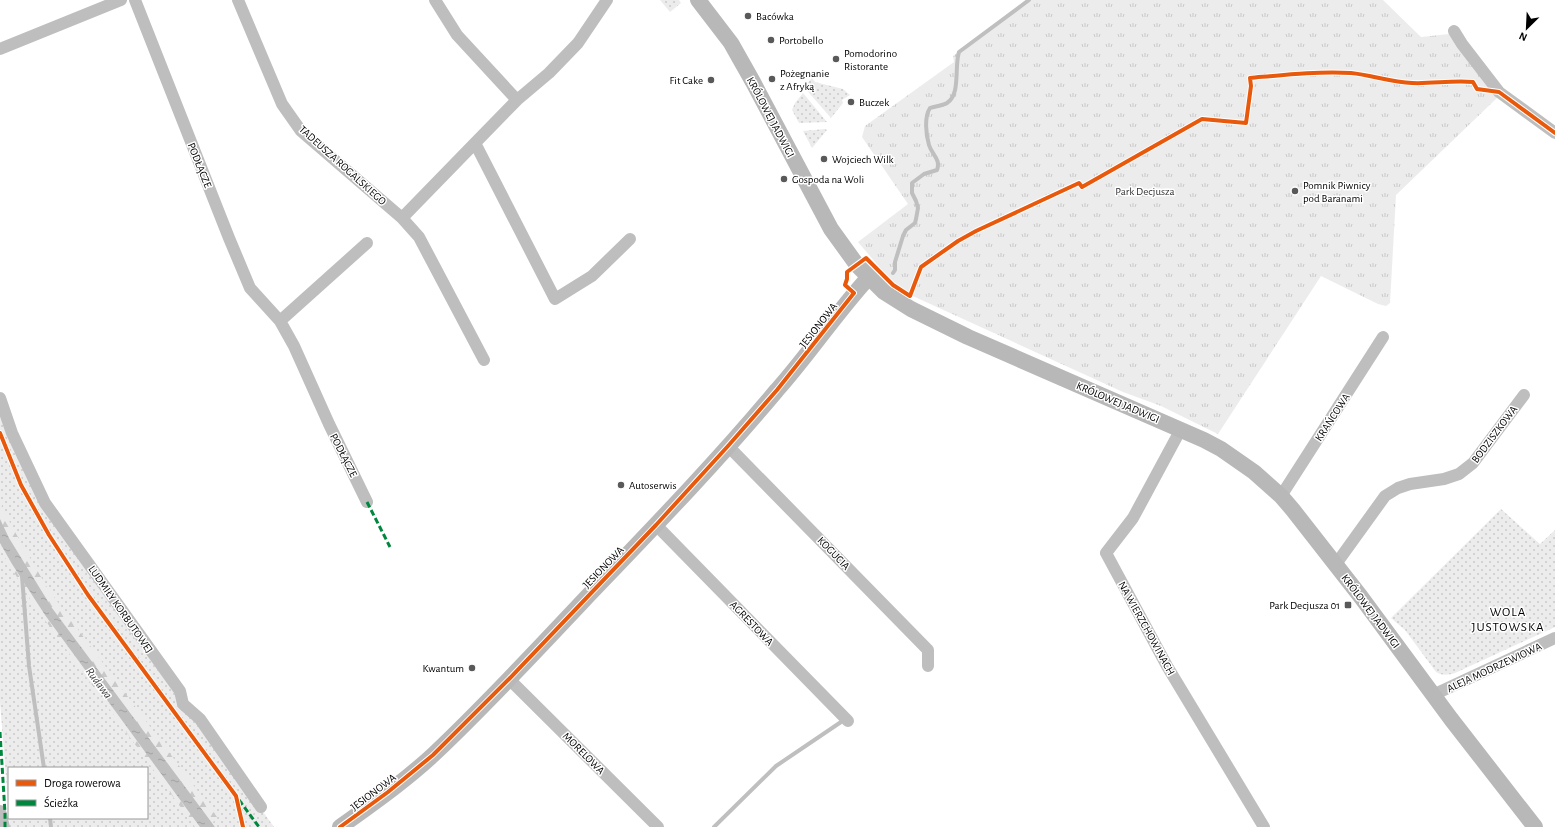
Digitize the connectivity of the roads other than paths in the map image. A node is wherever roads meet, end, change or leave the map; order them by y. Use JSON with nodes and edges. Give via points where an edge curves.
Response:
{"nodes":[{"id":1,"x":121,"y":0,"type":"edge"},
{"id":2,"x":135,"y":0,"type":"edge"},
{"id":3,"x":238,"y":0,"type":"edge"},
{"id":4,"x":436,"y":0,"type":"edge"},
{"id":5,"x":607,"y":0,"type":"edge"},
{"id":6,"x":698,"y":0,"type":"edge"},
{"id":7,"x":1454,"y":32,"type":"dead end"},
{"id":8,"x":0,"y":49,"type":"edge"},
{"id":9,"x":517,"y":100,"type":"junction"},
{"id":10,"x":1555,"y":133,"type":"edge"},
{"id":11,"x":475,"y":143,"type":"junction"},
{"id":12,"x":402,"y":218,"type":"junction"},
{"id":13,"x":630,"y":238,"type":"dead end"},
{"id":14,"x":367,"y":243,"type":"dead end"},
{"id":15,"x":869,"y":277,"type":"junction"},
{"id":16,"x":280,"y":321,"type":"junction"},
{"id":17,"x":1383,"y":337,"type":"dead end"},
{"id":18,"x":484,"y":360,"type":"dead end"},
{"id":19,"x":1524,"y":395,"type":"dead end"},
{"id":20,"x":0,"y":398,"type":"edge"},
{"id":21,"x":1181,"y":429,"type":"junction"},
{"id":22,"x":728,"y":446,"type":"junction"},
{"id":23,"x":1281,"y":496,"type":"junction"},
{"id":24,"x":367,"y":502,"type":"dead end"},
{"id":25,"x":656,"y":525,"type":"junction"},
{"id":26,"x":1336,"y":564,"type":"junction"},
{"id":27,"x":1555,"y":638,"type":"edge"},
{"id":28,"x":928,"y":666,"type":"dead end"},
{"id":29,"x":509,"y":679,"type":"junction"},
{"id":30,"x":1433,"y":695,"type":"junction"},
{"id":31,"x":848,"y":721,"type":"dead end"},
{"id":32,"x":261,"y":807,"type":"dead end"},
{"id":33,"x":0,"y":811,"type":"edge"},
{"id":34,"x":4,"y":827,"type":"edge"},
{"id":35,"x":340,"y":827,"type":"edge"},
{"id":36,"x":658,"y":827,"type":"edge"},
{"id":37,"x":1264,"y":827,"type":"edge"},
{"id":38,"x":1535,"y":827,"type":"edge"}],
"edges":[{"from":1,"to":8,"type":"street"},
{"from":2,"to":16,"type":"street","name":"PODŁĄCZE","via":[[250,288]]},
{"from":3,"to":12,"type":"street","name":"TADEUSZA ROGALSKIEGO","via":[[282,104],[301,131]]},
{"from":4,"to":9,"type":"street","via":[[457,34]]},
{"from":5,"to":9,"type":"street","via":[[578,43],[549,73]]},
{"from":6,"to":15,"type":"street","name":"KRÓLOWEJ JADWIGI","via":[[735,50],[831,228],[857,265]]},
{"from":7,"to":10,"type":"street","via":[[1499,92]]},
{"from":9,"to":11,"type":"street"},
{"from":11,"to":12,"type":"street"},
{"from":11,"to":13,"type":"street","via":[[555,298],[592,276]]},
{"from":12,"to":18,"type":"street","name":"TADEUSZA ROGALSKIEGO","via":[[419,237]]},
{"from":14,"to":16,"type":"street"},
{"from":15,"to":21,"type":"street","name":"KRÓLOWEJ JADWIGI","via":[[884,292],[918,313]]},
{"from":15,"to":22,"type":"street","name":"JESIONOWA"},
{"from":16,"to":24,"type":"street","name":"PODŁĄCZE"},
{"from":17,"to":23,"type":"street","name":"KRAŃCOWA"},
{"from":19,"to":26,"type":"street","name":"BODZISZKOWA","via":[[1473,463],[1459,474],[1410,484],[1385,496]]},
{"from":20,"to":32,"type":"street","name":"LUDMIŁY KORBUTOWEJ","via":[[12,433],[45,503],[180,691],[183,704],[200,719]]},
{"from":21,"to":23,"type":"street","name":"KRÓLOWEJ JADWIGI","via":[[1238,461]]},
{"from":21,"to":37,"type":"street","name":"NA WIERZCHOWINACH","via":[[1133,518],[1106,554],[1167,666]]},
{"from":22,"to":25,"type":"street","name":"JESIONOWA"},
{"from":22,"to":28,"type":"street","name":"KOGUCIA","via":[[928,650]]},
{"from":23,"to":26,"type":"street","name":"KRÓLOWEJ JADWIGI"},
{"from":25,"to":29,"type":"street","name":"JESIONOWA"},
{"from":25,"to":31,"type":"street","name":"AGRESTOWA"},
{"from":26,"to":30,"type":"street","name":"KRÓLOWEJ JADWIGI"},
{"from":27,"to":30,"type":"street","name":"ALEJA MODRZEWIOWA"},
{"from":29,"to":35,"type":"street","name":"JESIONOWA","via":[[433,755]]},
{"from":29,"to":36,"type":"street","name":"MORELOWA"},
{"from":30,"to":38,"type":"street","name":"KRÓLOWEJ JADWIGI"},
{"from":33,"to":34,"type":"street"}]}
